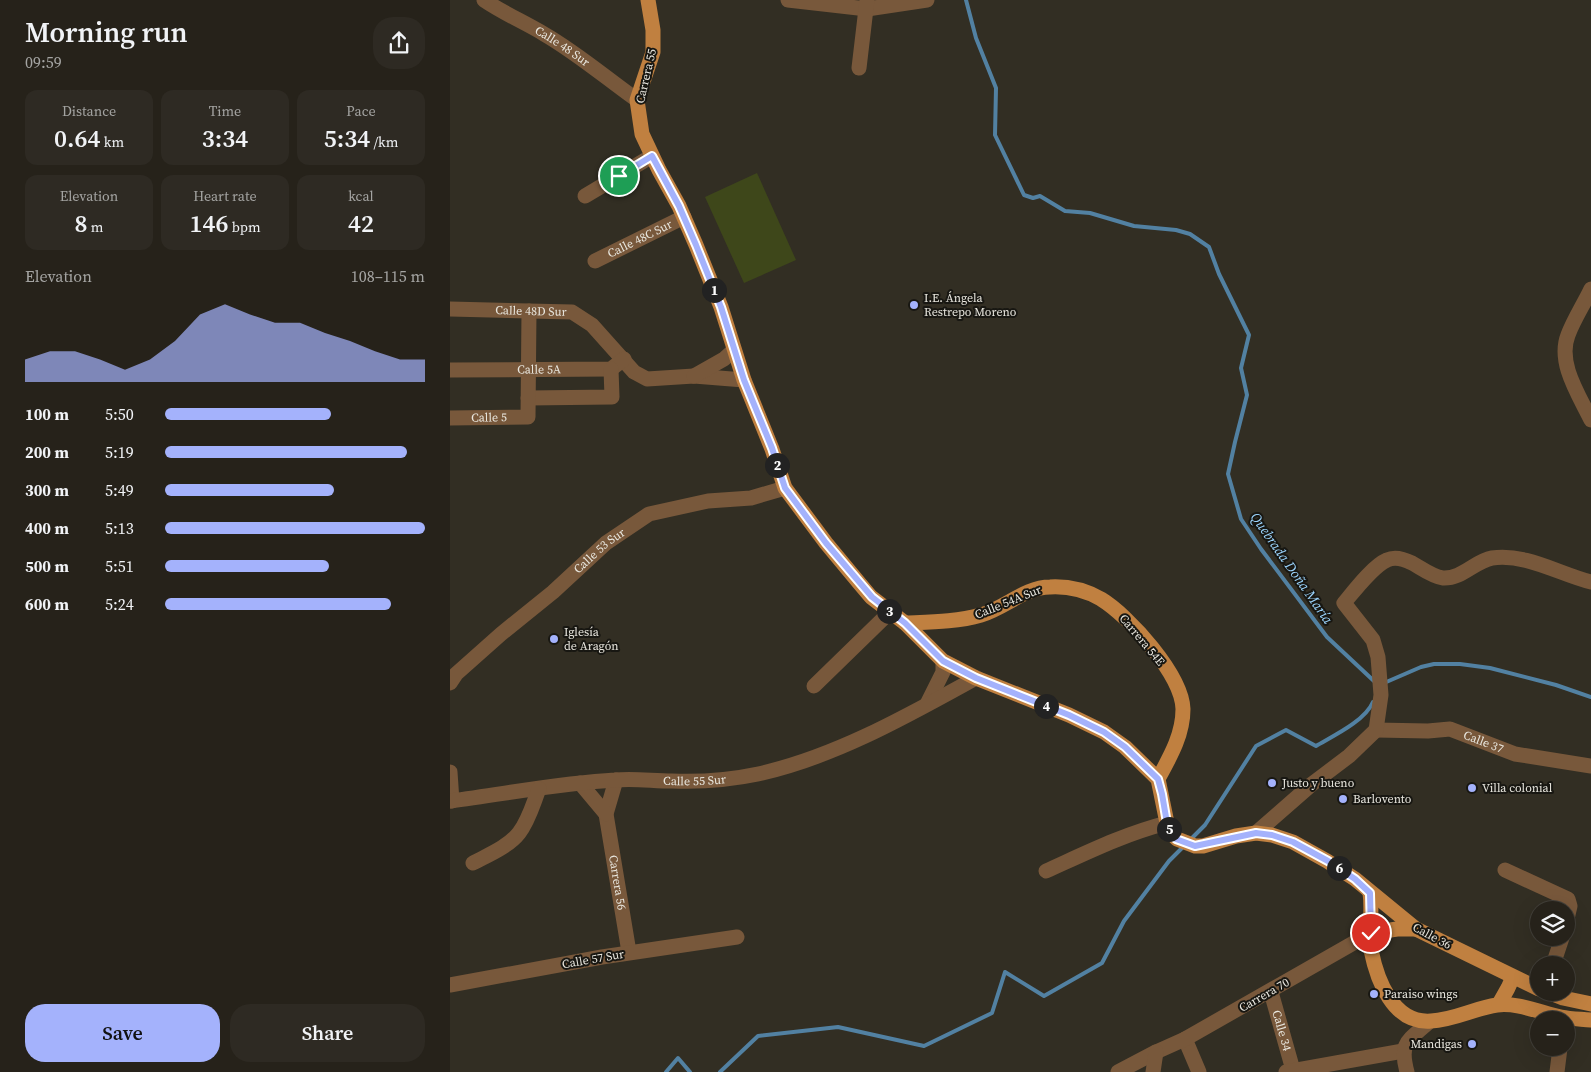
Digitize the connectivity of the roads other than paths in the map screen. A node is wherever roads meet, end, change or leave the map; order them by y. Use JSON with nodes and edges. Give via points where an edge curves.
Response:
{"nodes":[{"id":1,"x":788,"y":0,"type":"edge"},
{"id":2,"x":927,"y":0,"type":"edge"},
{"id":3,"x":489,"y":1,"type":"edge"},
{"id":4,"x":650,"y":3,"type":"edge"},
{"id":5,"x":867,"y":4,"type":"edge"},
{"id":6,"x":859,"y":68,"type":"dead end"},
{"id":7,"x":638,"y":100,"type":"junction"},
{"id":8,"x":652,"y":156,"type":"junction"},
{"id":9,"x":585,"y":196,"type":"dead end"},
{"id":10,"x":684,"y":217,"type":"junction"},
{"id":11,"x":595,"y":261,"type":"dead end"},
{"id":12,"x":1591,"y":289,"type":"edge"},
{"id":13,"x":450,"y":309,"type":"edge"},
{"id":14,"x":529,"y":310,"type":"junction"},
{"id":15,"x":734,"y":350,"type":"junction"},
{"id":16,"x":624,"y":359,"type":"junction"},
{"id":17,"x":528,"y":369,"type":"junction"},
{"id":18,"x":611,"y":369,"type":"junction"},
{"id":19,"x":450,"y":370,"type":"edge"},
{"id":20,"x":694,"y":376,"type":"junction"},
{"id":21,"x":744,"y":380,"type":"junction"},
{"id":22,"x":528,"y":398,"type":"junction"},
{"id":23,"x":450,"y":418,"type":"edge"},
{"id":24,"x":1591,"y":420,"type":"edge"},
{"id":25,"x":785,"y":488,"type":"junction"},
{"id":26,"x":1591,"y":582,"type":"edge"},
{"id":27,"x":1081,"y":590,"type":"joint"},
{"id":28,"x":890,"y":612,"type":"junction"},
{"id":29,"x":905,"y":623,"type":"junction"},
{"id":30,"x":943,"y":661,"type":"junction"},
{"id":31,"x":976,"y":678,"type":"junction"},
{"id":32,"x":450,"y":683,"type":"edge"},
{"id":33,"x":814,"y":686,"type":"dead end"},
{"id":34,"x":927,"y":704,"type":"junction"},
{"id":35,"x":1376,"y":730,"type":"junction"},
{"id":36,"x":1591,"y":766,"type":"edge"},
{"id":37,"x":450,"y":772,"type":"edge"},
{"id":38,"x":1158,"y":779,"type":"junction"},
{"id":39,"x":616,"y":780,"type":"junction"},
{"id":40,"x":580,"y":783,"type":"junction"},
{"id":41,"x":539,"y":789,"type":"junction"},
{"id":42,"x":451,"y":801,"type":"edge"},
{"id":43,"x":606,"y":814,"type":"junction"},
{"id":44,"x":1167,"y":823,"type":"junction"},
{"id":45,"x":1256,"y":833,"type":"junction"},
{"id":46,"x":473,"y":863,"type":"dead end"},
{"id":47,"x":1505,"y":870,"type":"dead end"},
{"id":48,"x":1046,"y":871,"type":"dead end"},
{"id":49,"x":1370,"y":893,"type":"junction"},
{"id":50,"x":1569,"y":901,"type":"edge"},
{"id":51,"x":1416,"y":929,"type":"junction"},
{"id":52,"x":1371,"y":933,"type":"junction"},
{"id":53,"x":737,"y":937,"type":"dead end"},
{"id":54,"x":1352,"y":944,"type":"junction"},
{"id":55,"x":1371,"y":949,"type":"junction"},
{"id":56,"x":630,"y":952,"type":"junction"},
{"id":57,"x":1513,"y":977,"type":"junction"},
{"id":58,"x":1530,"y":984,"type":"edge"},
{"id":59,"x":450,"y":985,"type":"edge"},
{"id":60,"x":1271,"y":992,"type":"junction"},
{"id":61,"x":1575,"y":1001,"type":"edge"},
{"id":62,"x":1499,"y":1004,"type":"junction"},
{"id":63,"x":1591,"y":1004,"type":"edge"},
{"id":64,"x":1536,"y":1011,"type":"edge"},
{"id":65,"x":1575,"y":1019,"type":"edge"},
{"id":66,"x":1591,"y":1020,"type":"edge"},
{"id":67,"x":1429,"y":1022,"type":"junction"},
{"id":68,"x":1185,"y":1040,"type":"junction"},
{"id":69,"x":1403,"y":1051,"type":"junction"},
{"id":70,"x":1156,"y":1052,"type":"junction"},
{"id":71,"x":1559,"y":1056,"type":"edge"},
{"id":72,"x":1290,"y":1071,"type":"edge"},
{"id":73,"x":1118,"y":1072,"type":"edge"},
{"id":74,"x":1153,"y":1072,"type":"edge"},
{"id":75,"x":1199,"y":1072,"type":"edge"},
{"id":76,"x":1407,"y":1072,"type":"edge"},
{"id":77,"x":1557,"y":1072,"type":"edge"}],
"edges":[{"from":1,"to":5,"type":"street"},
{"from":2,"to":5,"type":"street"},
{"from":3,"to":7,"type":"street","name":"Calle 48 Sur","via":[[580,57]]},
{"from":4,"to":7,"type":"main road","name":"Carrera 55","via":[[653,52]]},
{"from":5,"to":6,"type":"street"},
{"from":7,"to":8,"type":"main road","name":"Carrera 55","via":[[642,134]]},
{"from":8,"to":9,"type":"street"},
{"from":8,"to":10,"type":"main road","name":"Carrera 55"},
{"from":10,"to":11,"type":"street","name":"Calle 48C Sur"},
{"from":10,"to":15,"type":"main road","name":"Carrera 55","via":[[721,307]]},
{"from":12,"to":24,"type":"street","via":[[1567,336],[1565,349],[1567,369]]},
{"from":13,"to":14,"type":"street","name":"Calle 48D Sur"},
{"from":14,"to":16,"type":"street","name":"Calle 48D Sur","via":[[572,312],[592,325]]},
{"from":14,"to":17,"type":"street"},
{"from":15,"to":20,"type":"street"},
{"from":15,"to":21,"type":"main road","name":"Carrera 55"},
{"from":16,"to":18,"type":"street"},
{"from":16,"to":20,"type":"street","name":"Calle 48D Sur","via":[[634,372],[647,379]]},
{"from":17,"to":18,"type":"street","name":"Calle 5A"},
{"from":17,"to":19,"type":"street","name":"Calle 5A"},
{"from":17,"to":22,"type":"street"},
{"from":18,"to":22,"type":"street","via":[[612,397]]},
{"from":20,"to":21,"type":"street"},
{"from":21,"to":25,"type":"main road","name":"Carrera 55"},
{"from":22,"to":23,"type":"street","name":"Calle 5","via":[[528,417]]},
{"from":25,"to":28,"type":"main road","name":"Carrera 55","via":[[860,584]]},
{"from":25,"to":32,"type":"street","name":"Calle 53 Sur","via":[[751,498],[708,501],[649,514],[606,543],[456,674]]},
{"from":26,"to":35,"type":"street","via":[[1524,560],[1506,558],[1490,558],[1457,575],[1443,578],[1407,560],[1386,560],[1344,603],[1373,640],[1378,657],[1381,695]]},
{"from":27,"to":29,"type":"main road","name":"Calle 54A Sur","via":[[1048,586],[980,615]]},
{"from":27,"to":38,"type":"main road","name":"Carrera 54E","via":[[1115,608],[1156,652],[1175,682],[1183,707],[1181,732]]},
{"from":28,"to":29,"type":"main road","name":"Carrera 55"},
{"from":28,"to":33,"type":"street"},
{"from":29,"to":30,"type":"main road","name":"Carrera 55"},
{"from":30,"to":31,"type":"main road","name":"Carrera 55"},
{"from":30,"to":34,"type":"street","via":[[943,672]]},
{"from":31,"to":34,"type":"street","name":"Calle 55 Sur"},
{"from":31,"to":38,"type":"main road","name":"Carrera 55","via":[[1104,732]]},
{"from":34,"to":39,"type":"street","name":"Calle 55 Sur","via":[[819,755],[758,774],[702,780]]},
{"from":35,"to":36,"type":"street","name":"Calle 37","via":[[1450,729],[1515,754]]},
{"from":35,"to":45,"type":"street"},
{"from":37,"to":42,"type":"street"},
{"from":38,"to":44,"type":"main road"},
{"from":39,"to":40,"type":"street","name":"Calle 55 Sur"},
{"from":39,"to":43,"type":"street","name":"Carrera 56"},
{"from":40,"to":41,"type":"street","name":"Calle 55 Sur"},
{"from":40,"to":43,"type":"street"},
{"from":41,"to":42,"type":"street","name":"Calle 55 Sur"},
{"from":41,"to":46,"type":"street","via":[[518,834]]},
{"from":43,"to":56,"type":"street","name":"Carrera 56"},
{"from":44,"to":45,"type":"main road","name":"Calle 36","via":[[1176,839],[1195,846]]},
{"from":44,"to":48,"type":"street","via":[[1111,841]]},
{"from":45,"to":49,"type":"main road","name":"Calle 36","via":[[1293,842],[1328,861]]},
{"from":47,"to":50,"type":"street"},
{"from":49,"to":51,"type":"main road","name":"Calle 36"},
{"from":49,"to":52,"type":"main road"},
{"from":51,"to":52,"type":"main road"},
{"from":51,"to":57,"type":"main road","name":"Calle 36"},
{"from":52,"to":54,"type":"street","name":"Carrera 70"},
{"from":52,"to":55,"type":"main road"},
{"from":53,"to":56,"type":"street","name":"Calle 57 Sur"},
{"from":54,"to":55,"type":"street"},
{"from":54,"to":60,"type":"street","name":"Carrera 70"},
{"from":55,"to":67,"type":"main road","via":[[1390,1001],[1400,1012]]},
{"from":56,"to":59,"type":"street","name":"Calle 57 Sur"},
{"from":57,"to":58,"type":"main road","name":"Calle 36"},
{"from":57,"to":62,"type":"main road"},
{"from":60,"to":68,"type":"street","name":"Carrera 70"},
{"from":60,"to":72,"type":"street","name":"Calle 34"},
{"from":61,"to":63,"type":"main road"},
{"from":62,"to":64,"type":"main road"},
{"from":62,"to":67,"type":"main road"},
{"from":65,"to":66,"type":"main road"},
{"from":67,"to":69,"type":"street","via":[[1406,1043]]},
{"from":68,"to":70,"type":"street","name":"Carrera 70"},
{"from":68,"to":75,"type":"street"},
{"from":69,"to":72,"type":"street"},
{"from":69,"to":76,"type":"street"},
{"from":70,"to":73,"type":"street","name":"Carrera 70"},
{"from":70,"to":74,"type":"street"},
{"from":71,"to":77,"type":"street"}]}
